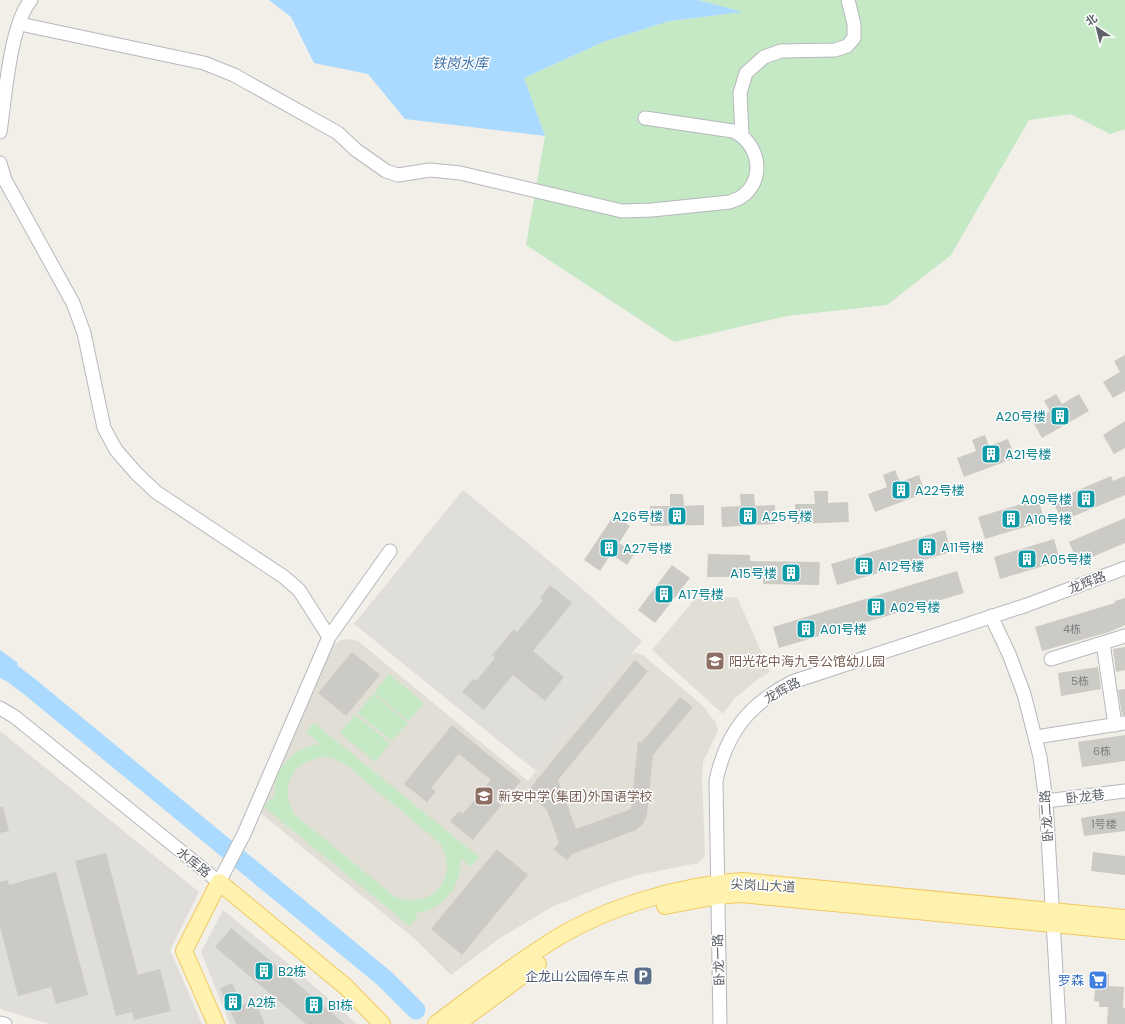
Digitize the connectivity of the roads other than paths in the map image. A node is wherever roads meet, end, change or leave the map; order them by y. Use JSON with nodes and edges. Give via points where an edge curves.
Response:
{"nodes":[{"id":1,"x":31,"y":0,"type":"edge"},
{"id":2,"x":848,"y":0,"type":"edge"},
{"id":3,"x":20,"y":24,"type":"junction"},
{"id":4,"x":5,"y":57,"type":"edge"},
{"id":5,"x":645,"y":118,"type":"dead end"},
{"id":6,"x":0,"y":132,"type":"edge"},
{"id":7,"x":742,"y":135,"type":"junction"},
{"id":8,"x":0,"y":163,"type":"edge"},
{"id":9,"x":390,"y":551,"type":"dead end"},
{"id":10,"x":1125,"y":568,"type":"edge"},
{"id":11,"x":991,"y":616,"type":"junction"},
{"id":12,"x":1125,"y":636,"type":"edge"},
{"id":13,"x":329,"y":637,"type":"junction"},
{"id":14,"x":1103,"y":643,"type":"junction"},
{"id":15,"x":1051,"y":659,"type":"dead end"},
{"id":16,"x":0,"y":708,"type":"edge"},
{"id":17,"x":1120,"y":724,"type":"edge"},
{"id":18,"x":1036,"y":737,"type":"junction"},
{"id":19,"x":1125,"y":791,"type":"edge"},
{"id":20,"x":1046,"y":801,"type":"junction"},
{"id":21,"x":219,"y":882,"type":"junction"},
{"id":22,"x":717,"y":889,"type":"junction"},
{"id":23,"x":1052,"y":917,"type":"junction"},
{"id":24,"x":1125,"y":918,"type":"edge"},
{"id":25,"x":1125,"y":931,"type":"edge"},
{"id":26,"x":0,"y":1023,"type":"edge"},
{"id":27,"x":5,"y":1024,"type":"edge"},
{"id":28,"x":216,"y":1024,"type":"edge"},
{"id":29,"x":382,"y":1024,"type":"edge"},
{"id":30,"x":436,"y":1024,"type":"edge"},
{"id":31,"x":457,"y":1024,"type":"edge"},
{"id":32,"x":720,"y":1024,"type":"edge"},
{"id":33,"x":1059,"y":1024,"type":"edge"}],
"edges":[{"from":1,"to":3,"type":"street","via":[[25,7]]},
{"from":2,"to":7,"type":"street","via":[[854,24],[854,38],[847,46],[835,50],[781,51],[764,57],[746,73],[740,93]]},
{"from":3,"to":4,"type":"street"},
{"from":3,"to":7,"type":"street","via":[[204,63],[234,75],[338,133],[356,150],[386,171],[398,175],[430,170],[460,173],[622,211],[730,202],[742,197],[755,179],[757,167],[755,153]]},
{"from":4,"to":6,"type":"street"},
{"from":5,"to":7,"type":"street","via":[[733,131]]},
{"from":8,"to":13,"type":"street","via":[[5,180],[73,304],[84,333],[104,428],[116,450],[156,492],[284,577],[299,590]]},
{"from":9,"to":13,"type":"street"},
{"from":10,"to":11,"type":"street","name":"龙辉路"},
{"from":11,"to":18,"type":"street","name":"卧龙二路","via":[[1017,674]]},
{"from":11,"to":22,"type":"street","name":"龙辉路","via":[[792,682],[776,690],[747,714],[726,746],[716,781]]},
{"from":12,"to":14,"type":"street"},
{"from":13,"to":21,"type":"street","via":[[244,834]]},
{"from":14,"to":15,"type":"street"},
{"from":14,"to":17,"type":"street"},
{"from":16,"to":21,"type":"street","name":"水库路","via":[[15,717]]},
{"from":17,"to":18,"type":"street"},
{"from":18,"to":20,"type":"street","name":"卧龙二路"},
{"from":19,"to":20,"type":"street","name":"卧龙巷"},
{"from":20,"to":23,"type":"street","name":"卧龙二路"},
{"from":21,"to":28,"type":"main road","via":[[184,951]]},
{"from":21,"to":29,"type":"main road","name":"水库路","via":[[346,987]]},
{"from":22,"to":23,"type":"main road","name":"尖岗山大道","via":[[740,894]]},
{"from":22,"to":30,"type":"main road","name":"尖岗山大道","via":[[625,907],[588,922],[550,942]]},
{"from":22,"to":31,"type":"main road","name":"尖岗山大道","via":[[593,931],[528,970]]},
{"from":22,"to":32,"type":"street","name":"卧龙一路"},
{"from":23,"to":24,"type":"main road","name":"尖岗山大道"},
{"from":23,"to":25,"type":"main road","name":"尖岗山大道"},
{"from":23,"to":33,"type":"street","name":"卧龙二路"},
{"from":26,"to":27,"type":"street"}]}
